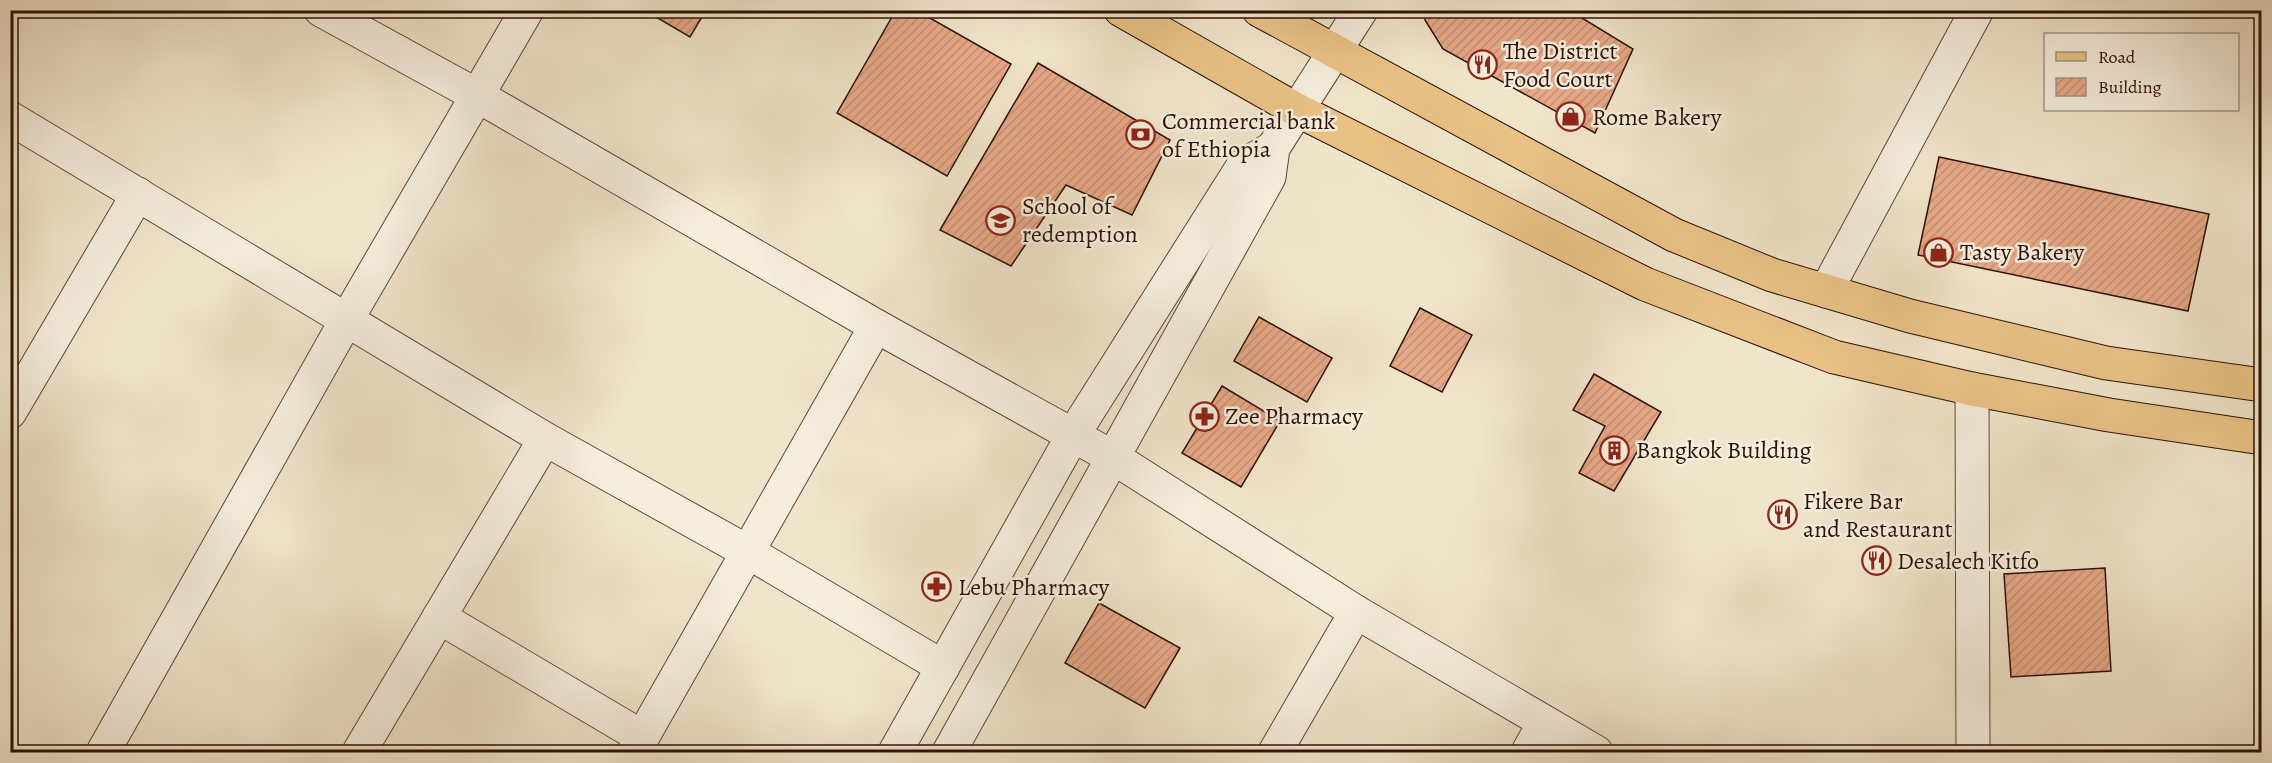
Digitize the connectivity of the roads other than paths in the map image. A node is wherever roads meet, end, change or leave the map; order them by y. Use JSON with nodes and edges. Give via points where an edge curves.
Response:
{"nodes":[{"id":1,"x":321,"y":10,"type":"edge"},
{"id":2,"x":527,"y":10,"type":"edge"},
{"id":3,"x":1120,"y":10,"type":"edge"},
{"id":4,"x":1259,"y":10,"type":"edge"},
{"id":5,"x":1361,"y":10,"type":"edge"},
{"id":6,"x":1977,"y":10,"type":"edge"},
{"id":7,"x":1334,"y":51,"type":"junction"},
{"id":8,"x":478,"y":96,"type":"junction"},
{"id":9,"x":1297,"y":110,"type":"junction"},
{"id":10,"x":10,"y":118,"type":"edge"},
{"id":11,"x":1273,"y":148,"type":"junction"},
{"id":12,"x":138,"y":194,"type":"junction"},
{"id":13,"x":1826,"y":291,"type":"junction"},
{"id":14,"x":347,"y":319,"type":"junction"},
{"id":15,"x":876,"y":326,"type":"junction"},
{"id":16,"x":2262,"y":385,"type":"edge"},
{"id":17,"x":1972,"y":389,"type":"junction"},
{"id":18,"x":10,"y":412,"type":"edge"},
{"id":19,"x":1073,"y":435,"type":"junction"},
{"id":20,"x":2262,"y":438,"type":"edge"},
{"id":21,"x":545,"y":439,"type":"junction"},
{"id":22,"x":1114,"y":458,"type":"junction"},
{"id":23,"x":748,"y":552,"type":"junction"},
{"id":24,"x":1356,"y":612,"type":"junction"},
{"id":25,"x":439,"y":617,"type":"junction"},
{"id":26,"x":943,"y":667,"type":"junction"},
{"id":27,"x":1544,"y":723,"type":"junction"},
{"id":28,"x":638,"y":745,"type":"edge"},
{"id":29,"x":103,"y":753,"type":"edge"},
{"id":30,"x":359,"y":753,"type":"edge"},
{"id":31,"x":896,"y":753,"type":"edge"},
{"id":32,"x":949,"y":753,"type":"edge"},
{"id":33,"x":1275,"y":753,"type":"edge"},
{"id":34,"x":1528,"y":753,"type":"edge"},
{"id":35,"x":1596,"y":753,"type":"edge"},
{"id":36,"x":1973,"y":753,"type":"edge"}],
"edges":[{"from":1,"to":8,"type":"street"},
{"from":2,"to":8,"type":"street"},
{"from":3,"to":9,"type":"main road"},
{"from":4,"to":7,"type":"main road"},
{"from":5,"to":7,"type":"street"},
{"from":6,"to":13,"type":"street"},
{"from":7,"to":9,"type":"street"},
{"from":7,"to":13,"type":"main road","via":[[1674,235],[1772,275]]},
{"from":8,"to":14,"type":"street"},
{"from":8,"to":15,"type":"street"},
{"from":9,"to":11,"type":"street"},
{"from":9,"to":17,"type":"main road","via":[[1645,284],[1834,357]]},
{"from":10,"to":12,"type":"street"},
{"from":11,"to":19,"type":"street","via":[[1243,166]]},
{"from":11,"to":22,"type":"street","via":[[1269,177]]},
{"from":12,"to":14,"type":"street"},
{"from":12,"to":18,"type":"street"},
{"from":13,"to":16,"type":"main road","via":[[1910,316],[2106,363]]},
{"from":14,"to":21,"type":"street"},
{"from":14,"to":29,"type":"street"},
{"from":15,"to":19,"type":"street"},
{"from":15,"to":23,"type":"street"},
{"from":17,"to":20,"type":"main road"},
{"from":17,"to":36,"type":"street"},
{"from":19,"to":22,"type":"street"},
{"from":19,"to":26,"type":"street"},
{"from":21,"to":23,"type":"street"},
{"from":21,"to":25,"type":"street"},
{"from":22,"to":24,"type":"street"},
{"from":22,"to":32,"type":"street"},
{"from":23,"to":26,"type":"street"},
{"from":23,"to":28,"type":"street"},
{"from":24,"to":27,"type":"street"},
{"from":24,"to":33,"type":"street"},
{"from":25,"to":28,"type":"street"},
{"from":25,"to":30,"type":"street"},
{"from":26,"to":31,"type":"street"},
{"from":27,"to":34,"type":"street"},
{"from":27,"to":35,"type":"street"}]}
